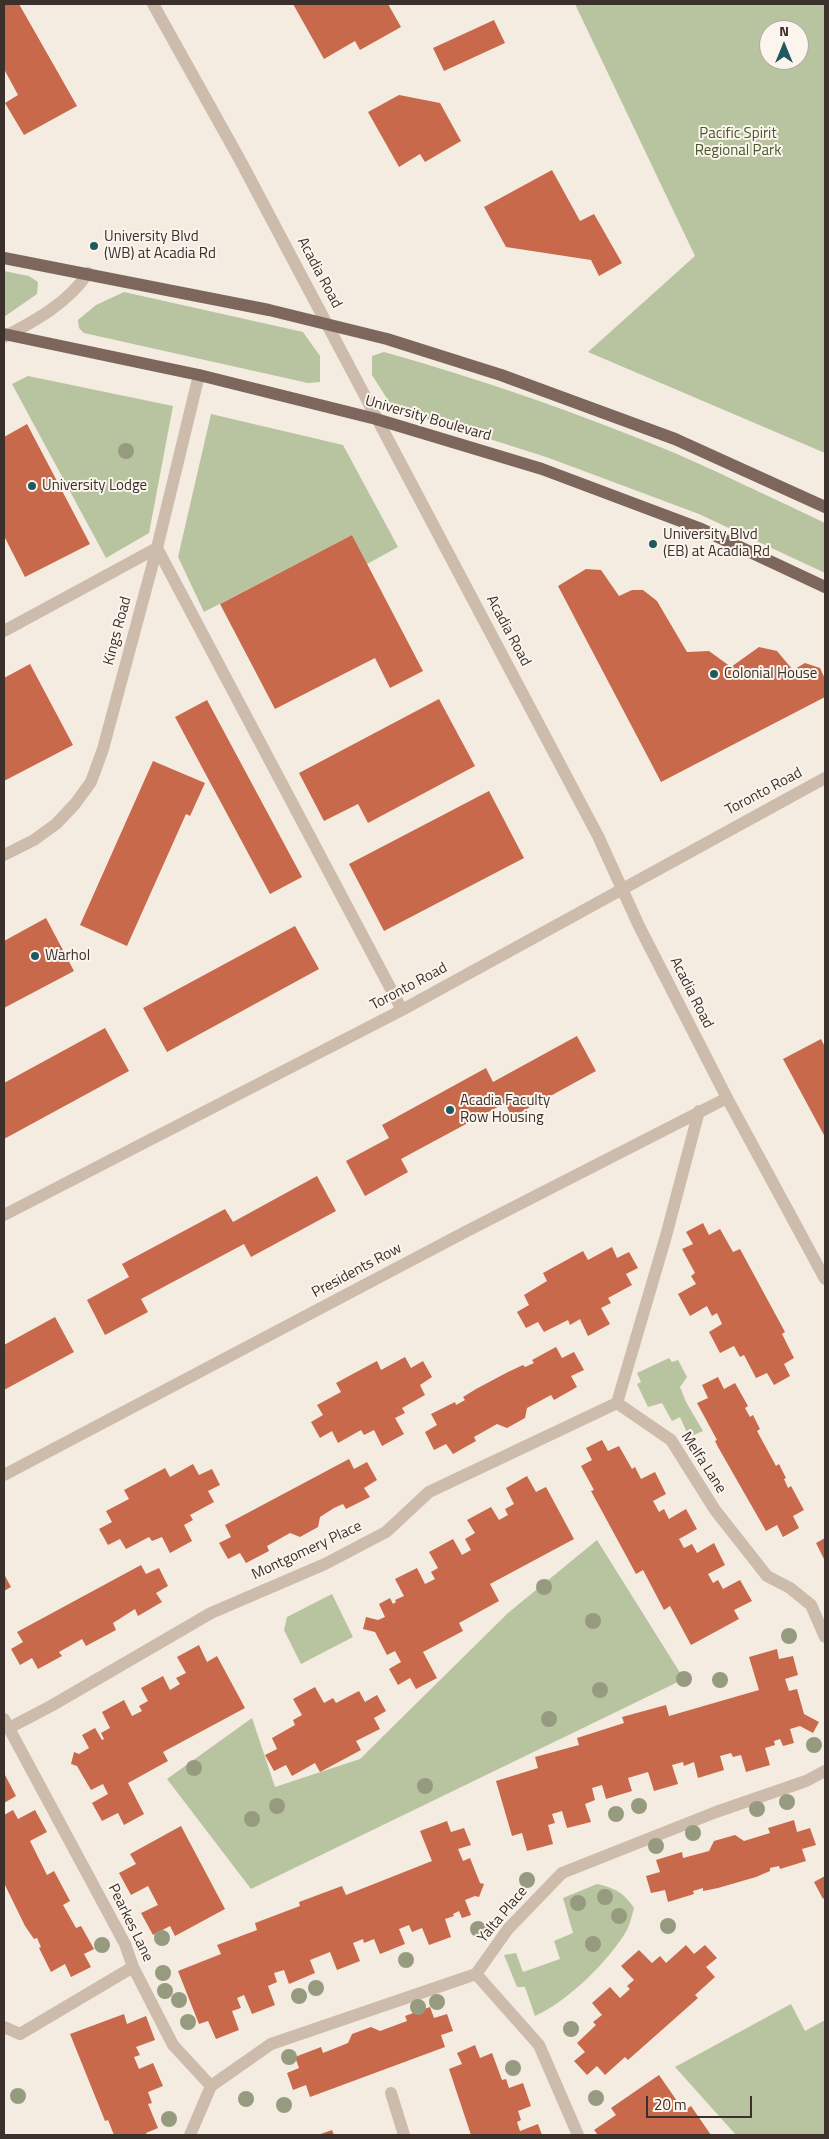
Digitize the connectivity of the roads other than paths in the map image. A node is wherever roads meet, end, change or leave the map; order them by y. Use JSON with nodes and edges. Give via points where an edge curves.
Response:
{"nodes":[{"id":1,"x":153,"y":4,"type":"edge"},
{"id":2,"x":4,"y":258,"type":"edge"},
{"id":3,"x":88,"y":274,"type":"junction"},
{"id":4,"x":327,"y":324,"type":"junction"},
{"id":5,"x":5,"y":336,"type":"edge"},
{"id":6,"x":199,"y":375,"type":"junction"},
{"id":7,"x":376,"y":419,"type":"junction"},
{"id":8,"x":825,"y":507,"type":"edge"},
{"id":9,"x":157,"y":548,"type":"junction"},
{"id":10,"x":825,"y":587,"type":"edge"},
{"id":11,"x":4,"y":631,"type":"edge"},
{"id":12,"x":825,"y":778,"type":"edge"},
{"id":13,"x":4,"y":856,"type":"edge"},
{"id":14,"x":622,"y":888,"type":"junction"},
{"id":15,"x":402,"y":1010,"type":"junction"},
{"id":16,"x":727,"y":1098,"type":"junction"},
{"id":17,"x":700,"y":1112,"type":"junction"},
{"id":18,"x":4,"y":1215,"type":"edge"},
{"id":19,"x":825,"y":1279,"type":"edge"},
{"id":20,"x":616,"y":1404,"type":"junction"},
{"id":21,"x":4,"y":1475,"type":"edge"},
{"id":22,"x":825,"y":1637,"type":"edge"},
{"id":23,"x":6,"y":1724,"type":"edge"},
{"id":24,"x":825,"y":1771,"type":"edge"},
{"id":25,"x":133,"y":1967,"type":"junction"},
{"id":26,"x":476,"y":1974,"type":"junction"},
{"id":27,"x":4,"y":2027,"type":"edge"},
{"id":28,"x":211,"y":2086,"type":"junction"},
{"id":29,"x":391,"y":2093,"type":"dead end"},
{"id":30,"x":190,"y":2135,"type":"edge"},
{"id":31,"x":404,"y":2135,"type":"edge"},
{"id":32,"x":578,"y":2135,"type":"edge"}],
"edges":[{"from":1,"to":4,"type":"street","name":"Acadia Road"},
{"from":2,"to":3,"type":"main road"},
{"from":3,"to":4,"type":"main road"},
{"from":3,"to":5,"type":"street","via":[[77,289],[36,320]]},
{"from":4,"to":7,"type":"street","name":"Acadia Road"},
{"from":4,"to":8,"type":"main road","via":[[396,341],[588,406],[675,439]]},
{"from":5,"to":6,"type":"main road","name":"University Boulevard"},
{"from":6,"to":7,"type":"main road","name":"University Boulevard"},
{"from":6,"to":9,"type":"street","name":"Kings Road"},
{"from":7,"to":10,"type":"main road","name":"University Boulevard","via":[[542,470],[699,528]]},
{"from":7,"to":14,"type":"street","name":"Acadia Road","via":[[589,819]]},
{"from":9,"to":11,"type":"street"},
{"from":9,"to":13,"type":"street","name":"Kings Road","via":[[103,749],[91,782],[56,824]]},
{"from":9,"to":15,"type":"street"},
{"from":12,"to":14,"type":"street","name":"Toronto Road"},
{"from":14,"to":15,"type":"street","name":"Toronto Road"},
{"from":14,"to":16,"type":"street","name":"Acadia Road"},
{"from":15,"to":18,"type":"street","name":"Toronto Road"},
{"from":16,"to":17,"type":"street","name":"Presidents Row"},
{"from":16,"to":19,"type":"street","name":"Acadia Road"},
{"from":17,"to":20,"type":"street"},
{"from":17,"to":21,"type":"street","name":"Presidents Row"},
{"from":20,"to":22,"type":"street","name":"Melfa Lane","via":[[671,1440],[715,1510],[767,1576],[790,1588],[811,1605]]},
{"from":20,"to":23,"type":"street","name":"Montgomery Place","via":[[428,1492],[386,1532],[326,1564],[211,1612],[51,1706]]},
{"from":23,"to":25,"type":"street","name":"Pearkes Lane","via":[[126,1944]]},
{"from":24,"to":26,"type":"street","name":"Yalta Place","via":[[806,1781],[562,1872],[508,1929]]},
{"from":25,"to":27,"type":"street","via":[[20,2034]]},
{"from":25,"to":28,"type":"street","name":"Pearkes Lane","via":[[173,2046]]},
{"from":26,"to":28,"type":"street","via":[[271,2044]]},
{"from":26,"to":32,"type":"street","via":[[539,2046]]},
{"from":28,"to":30,"type":"street"},
{"from":29,"to":31,"type":"street"}]}
